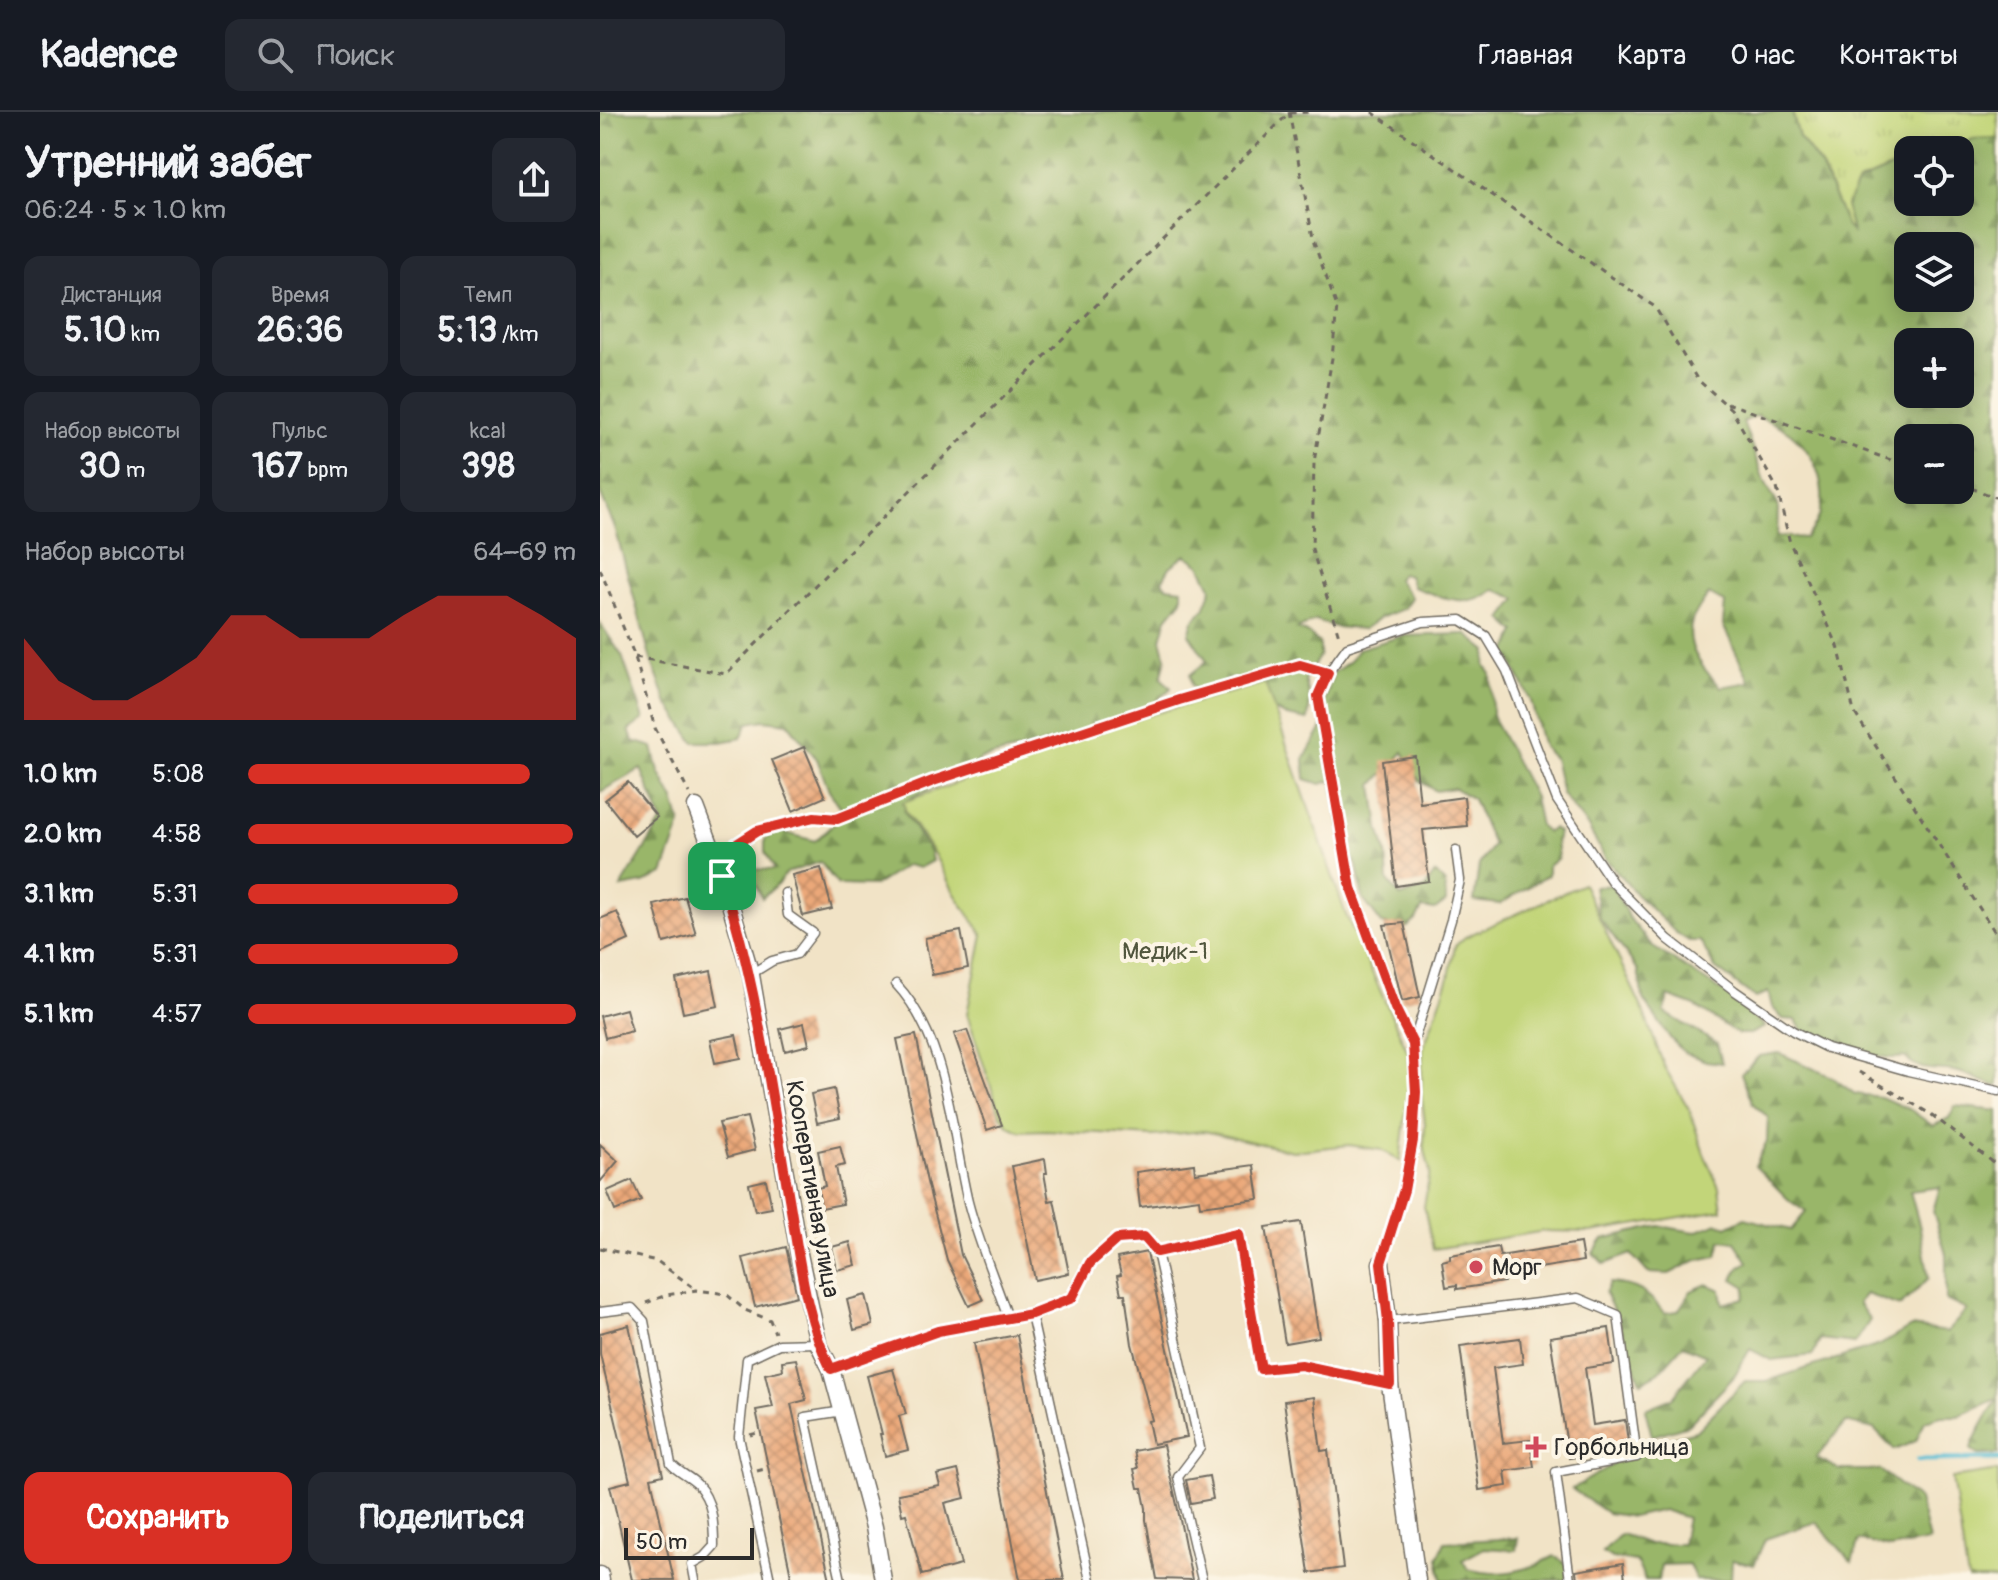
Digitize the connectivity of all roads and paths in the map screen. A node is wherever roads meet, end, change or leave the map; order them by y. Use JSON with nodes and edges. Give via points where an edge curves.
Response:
{"nodes":[{"id":1,"x":1289,"y":112,"type":"edge"},
{"id":2,"x":1313,"y":112,"type":"edge"},
{"id":3,"x":1372,"y":112,"type":"edge"},
{"id":4,"x":1723,"y":402,"type":"junction"},
{"id":5,"x":1894,"y":461,"type":"edge"},
{"id":6,"x":1974,"y":489,"type":"edge"},
{"id":7,"x":1998,"y":498,"type":"edge"},
{"id":8,"x":600,"y":569,"type":"edge"},
{"id":9,"x":1347,"y":647,"type":"junction"},
{"id":10,"x":635,"y":657,"type":"junction"},
{"id":11,"x":1328,"y":673,"type":"junction"},
{"id":12,"x":696,"y":807,"type":"joint"},
{"id":13,"x":1456,"y":850,"type":"dead end"},
{"id":14,"x":715,"y":858,"type":"junction"},
{"id":15,"x":785,"y":893,"type":"dead end"},
{"id":16,"x":1998,"y":937,"type":"edge"},
{"id":17,"x":751,"y":975,"type":"junction"},
{"id":18,"x":896,"y":984,"type":"dead end"},
{"id":19,"x":1413,"y":1044,"type":"junction"},
{"id":20,"x":1850,"y":1065,"type":"dead end"},
{"id":21,"x":1998,"y":1091,"type":"edge"},
{"id":22,"x":1998,"y":1166,"type":"edge"},
{"id":23,"x":600,"y":1248,"type":"edge"},
{"id":24,"x":1157,"y":1252,"type":"junction"},
{"id":25,"x":1381,"y":1263,"type":"joint"},
{"id":26,"x":697,"y":1290,"type":"junction"},
{"id":27,"x":632,"y":1308,"type":"junction"},
{"id":28,"x":600,"y":1312,"type":"edge"},
{"id":29,"x":1031,"y":1314,"type":"junction"},
{"id":30,"x":1008,"y":1318,"type":"junction"},
{"id":31,"x":1388,"y":1321,"type":"junction"},
{"id":32,"x":818,"y":1343,"type":"junction"},
{"id":33,"x":779,"y":1344,"type":"junction"},
{"id":34,"x":831,"y":1369,"type":"junction"},
{"id":35,"x":1390,"y":1384,"type":"junction"},
{"id":36,"x":843,"y":1411,"type":"junction"},
{"id":37,"x":695,"y":1580,"type":"edge"},
{"id":38,"x":770,"y":1580,"type":"edge"},
{"id":39,"x":841,"y":1580,"type":"edge"},
{"id":40,"x":883,"y":1580,"type":"edge"},
{"id":41,"x":1090,"y":1580,"type":"edge"},
{"id":42,"x":1202,"y":1580,"type":"edge"},
{"id":43,"x":1417,"y":1580,"type":"edge"},
{"id":44,"x":1570,"y":1580,"type":"edge"}],
"edges":[{"from":1,"to":2,"type":"path"},
{"from":1,"to":9,"type":"path","via":[[1314,243],[1337,307],[1314,462],[1312,549]]},
{"from":1,"to":10,"type":"path","via":[[726,674]]},
{"from":3,"to":4,"type":"path","via":[[1655,307],[1697,379]]},
{"from":4,"to":5,"type":"path"},
{"from":4,"to":16,"type":"path","via":[[1777,488],[1790,543],[1838,646],[1854,712]]},
{"from":6,"to":7,"type":"path"},
{"from":8,"to":10,"type":"path"},
{"from":9,"to":11,"type":"lane"},
{"from":9,"to":21,"type":"lane","via":[[1423,622],[1461,620],[1486,636],[1507,671],[1557,800],[1612,882],[1668,939],[1793,1031],[1827,1048]]},
{"from":10,"to":12,"type":"path","via":[[655,728]]},
{"from":11,"to":14,"type":"path","via":[[1300,665],[1179,700],[933,781],[837,819],[814,817],[757,831]]},
{"from":11,"to":19,"type":"lane","via":[[1318,696],[1351,888]]},
{"from":12,"to":14,"type":"street","name":"Кооперативная улица"},
{"from":13,"to":19,"type":"lane","via":[[1460,880]]},
{"from":14,"to":17,"type":"street","name":"Кооперативная улица"},
{"from":15,"to":17,"type":"lane","via":[[788,915],[813,933],[797,954],[772,961]]},
{"from":17,"to":32,"type":"street","name":"Кооперативная улица"},
{"from":18,"to":30,"type":"lane","via":[[936,1049],[969,1206]]},
{"from":19,"to":25,"type":"lane","via":[[1413,1140]]},
{"from":20,"to":22,"type":"path","via":[[1932,1115]]},
{"from":23,"to":26,"type":"path","via":[[657,1261]]},
{"from":24,"to":29,"type":"lane","via":[[1144,1237],[1117,1239],[1090,1263],[1072,1298]]},
{"from":24,"to":35,"type":"lane","via":[[1238,1234],[1261,1369],[1301,1365]]},
{"from":24,"to":42,"type":"lane","via":[[1200,1448],[1178,1477]]},
{"from":25,"to":31,"type":"street"},
{"from":26,"to":27,"type":"path"},
{"from":26,"to":33,"type":"path","via":[[726,1294],[745,1310],[770,1320]]},
{"from":27,"to":28,"type":"lane"},
{"from":27,"to":37,"type":"lane","via":[[644,1321],[671,1464],[697,1484],[714,1521],[714,1546],[692,1564]]},
{"from":29,"to":30,"type":"lane"},
{"from":29,"to":41,"type":"lane"},
{"from":30,"to":34,"type":"lane","via":[[938,1331]]},
{"from":31,"to":35,"type":"street"},
{"from":31,"to":44,"type":"lane","via":[[1578,1298],[1618,1315],[1637,1457],[1556,1472]]},
{"from":32,"to":33,"type":"lane"},
{"from":32,"to":34,"type":"street","name":"Кооперативная улица"},
{"from":33,"to":38,"type":"lane","via":[[747,1359],[739,1437]]},
{"from":34,"to":36,"type":"street","name":"Кооперативная улица"},
{"from":35,"to":43,"type":"street"},
{"from":36,"to":39,"type":"lane","via":[[805,1417]]},
{"from":36,"to":40,"type":"street","name":"Кооперативная улица"}]}
